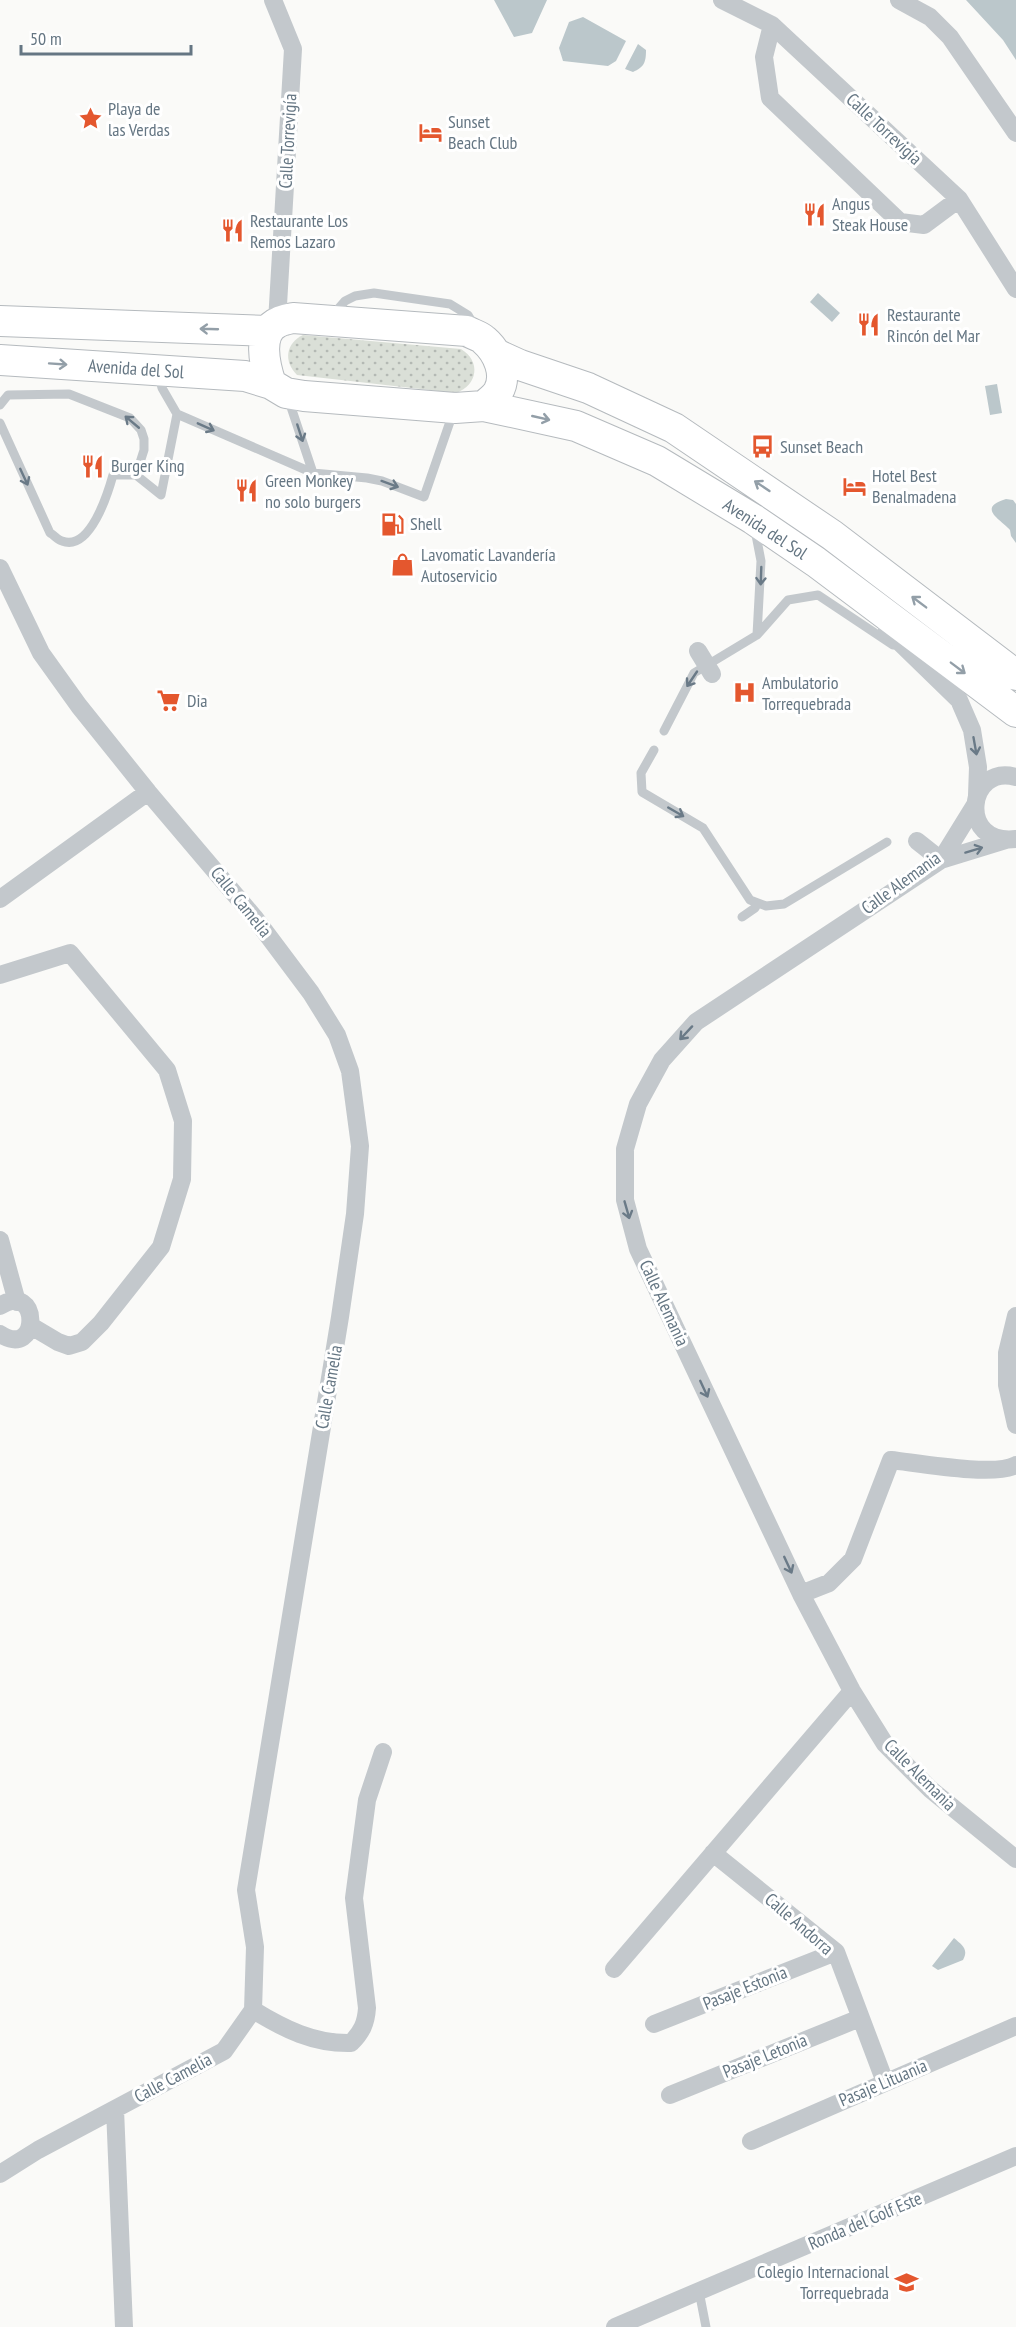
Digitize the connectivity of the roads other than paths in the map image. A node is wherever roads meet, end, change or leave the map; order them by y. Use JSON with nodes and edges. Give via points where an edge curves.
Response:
{"nodes":[{"id":1,"x":273,"y":0,"type":"edge"},
{"id":2,"x":722,"y":0,"type":"edge"},
{"id":3,"x":899,"y":0,"type":"edge"},
{"id":4,"x":772,"y":24,"type":"junction"},
{"id":5,"x":1016,"y":133,"type":"edge"},
{"id":6,"x":958,"y":199,"type":"junction"},
{"id":7,"x":1016,"y":289,"type":"edge"},
{"id":8,"x":0,"y":321,"type":"edge"},
{"id":9,"x":273,"y":327,"type":"junction"},
{"id":10,"x":490,"y":347,"type":"junction"},
{"id":11,"x":0,"y":360,"type":"edge"},
{"id":12,"x":158,"y":371,"type":"junction"},
{"id":13,"x":278,"y":388,"type":"junction"},
{"id":14,"x":0,"y":405,"type":"edge"},
{"id":15,"x":470,"y":407,"type":"junction"},
{"id":16,"x":177,"y":414,"type":"junction"},
{"id":17,"x":0,"y":423,"type":"edge"},
{"id":18,"x":313,"y":473,"type":"junction"},
{"id":19,"x":136,"y":475,"type":"junction"},
{"id":20,"x":753,"y":519,"type":"junction"},
{"id":21,"x":816,"y":562,"type":"junction"},
{"id":22,"x":0,"y":568,"type":"edge"},
{"id":23,"x":757,"y":635,"type":"junction"},
{"id":24,"x":925,"y":666,"type":"junction"},
{"id":25,"x":1016,"y":675,"type":"edge"},
{"id":26,"x":1016,"y":712,"type":"edge"},
{"id":27,"x":664,"y":731,"type":"dead end"},
{"id":28,"x":654,"y":750,"type":"dead end"},
{"id":29,"x":1016,"y":777,"type":"edge"},
{"id":30,"x":148,"y":792,"type":"junction"},
{"id":31,"x":976,"y":800,"type":"junction"},
{"id":32,"x":1011,"y":839,"type":"edge"},
{"id":33,"x":917,"y":841,"type":"dead end"},
{"id":34,"x":887,"y":842,"type":"dead end"},
{"id":35,"x":941,"y":860,"type":"junction"},
{"id":36,"x":0,"y":899,"type":"edge"},
{"id":37,"x":758,"y":903,"type":"junction"},
{"id":38,"x":742,"y":917,"type":"dead end"},
{"id":39,"x":0,"y":975,"type":"edge"},
{"id":40,"x":0,"y":1240,"type":"edge"},
{"id":41,"x":9,"y":1304,"type":"edge"},
{"id":42,"x":1016,"y":1316,"type":"edge"},
{"id":43,"x":31,"y":1326,"type":"junction"},
{"id":44,"x":0,"y":1334,"type":"edge"},
{"id":45,"x":1016,"y":1425,"type":"edge"},
{"id":46,"x":1016,"y":1465,"type":"edge"},
{"id":47,"x":801,"y":1594,"type":"junction"},
{"id":48,"x":852,"y":1691,"type":"junction"},
{"id":49,"x":383,"y":1752,"type":"dead end"},
{"id":50,"x":713,"y":1852,"type":"junction"},
{"id":51,"x":1016,"y":1859,"type":"edge"},
{"id":52,"x":836,"y":1952,"type":"junction"},
{"id":53,"x":614,"y":1969,"type":"dead end"},
{"id":54,"x":253,"y":2010,"type":"junction"},
{"id":55,"x":860,"y":2018,"type":"junction"},
{"id":56,"x":654,"y":2024,"type":"dead end"},
{"id":57,"x":1016,"y":2026,"type":"edge"},
{"id":58,"x":885,"y":2082,"type":"junction"},
{"id":59,"x":670,"y":2095,"type":"dead end"},
{"id":60,"x":115,"y":2109,"type":"junction"},
{"id":61,"x":751,"y":2141,"type":"dead end"},
{"id":62,"x":1016,"y":2156,"type":"edge"},
{"id":63,"x":0,"y":2174,"type":"edge"},
{"id":64,"x":699,"y":2291,"type":"junction"},
{"id":65,"x":124,"y":2327,"type":"edge"},
{"id":66,"x":615,"y":2327,"type":"edge"},
{"id":67,"x":706,"y":2327,"type":"edge"}],
"edges":[{"from":1,"to":9,"type":"street","name":"Calle Torrevigía","via":[[293,49]]},
{"from":2,"to":4,"type":"street","name":"Calle Torrevigía"},
{"from":3,"to":5,"type":"street","via":[[930,17],[950,37]]},
{"from":4,"to":6,"type":"street","name":"Calle Torrevigía"},
{"from":4,"to":6,"type":"street","via":[[764,57],[770,98],[900,222],[924,225]]},
{"from":6,"to":7,"type":"street","name":"Calle Torrevigía"},
{"from":9,"to":8,"type":"main road","one_way":true},
{"from":9,"to":10,"type":"main road","name":"Avenida del Sol","via":[[293,318],[467,331]]},
{"from":9,"to":13,"type":"main road","via":[[264,355],[266,369]]},
{"from":10,"to":15,"type":"main road","via":[[502,367],[498,392]]},
{"from":25,"to":10,"type":"main road","name":"Avenida del Sol","one_way":true,"via":[[832,536],[674,428],[588,388],[520,365]]},
{"from":11,"to":12,"type":"main road","name":"Avenida del Sol","one_way":true},
{"from":12,"to":13,"type":"main road","name":"Avenida del Sol","via":[[245,376]]},
{"from":12,"to":16,"type":"lane","via":[[162,388]]},
{"from":13,"to":15,"type":"main road","name":"Avenida del Sol"},
{"from":13,"to":18,"type":"lane","one_way":true},
{"from":19,"to":14,"type":"lane","one_way":true,"via":[[144,439],[130,417],[69,394],[8,394]]},
{"from":18,"to":15,"type":"lane","one_way":true,"via":[[382,481],[424,496]]},
{"from":15,"to":20,"type":"main road","name":"Avenida del Sol","one_way":true,"via":[[573,433],[657,461]]},
{"from":16,"to":18,"type":"lane","one_way":true},
{"from":16,"to":19,"type":"lane","via":[[161,495]]},
{"from":17,"to":19,"type":"lane","one_way":true,"via":[[50,532],[63,542],[73,542],[96,522],[113,475]]},
{"from":20,"to":21,"type":"main road","name":"Avenida del Sol"},
{"from":20,"to":23,"type":"lane","one_way":true,"via":[[761,561]]},
{"from":21,"to":24,"type":"street"},
{"from":21,"to":26,"type":"main road","name":"Avenida del Sol","one_way":true},
{"from":22,"to":30,"type":"street","name":"Calle Camelia","via":[[41,653]]},
{"from":23,"to":24,"type":"lane","via":[[788,600],[818,595]]},
{"from":23,"to":27,"type":"lane","one_way":true,"via":[[694,673]]},
{"from":24,"to":31,"type":"street","one_way":true,"via":[[960,700],[972,730],[978,767]]},
{"from":28,"to":37,"type":"lane","one_way":true,"via":[[641,773],[642,792],[703,828],[750,900]]},
{"from":29,"to":31,"type":"street","via":[[992,779]]},
{"from":30,"to":36,"type":"street"},
{"from":30,"to":54,"type":"street","name":"Calle Camelia","via":[[254,916],[337,1035],[350,1071],[360,1146],[340,1317],[246,1890],[255,1947]]},
{"from":31,"to":32,"type":"street","via":[[976,816],[987,833]]},
{"from":31,"to":35,"type":"street","name":"Calle Alemania"},
{"from":35,"to":32,"type":"street","one_way":true},
{"from":33,"to":35,"type":"street"},
{"from":34,"to":37,"type":"lane","via":[[784,904]]},
{"from":35,"to":47,"type":"street","name":"Calle Alemania","one_way":true,"via":[[696,1022],[662,1060],[638,1104],[625,1149],[625,1200],[638,1249]]},
{"from":37,"to":38,"type":"lane"},
{"from":39,"to":43,"type":"street","via":[[70,953],[167,1070],[183,1121],[182,1179],[161,1247],[82,1342],[69,1346]]},
{"from":40,"to":41,"type":"street"},
{"from":41,"to":43,"type":"street","via":[[27,1308]]},
{"from":42,"to":45,"type":"street","via":[[1007,1353],[1007,1385]]},
{"from":43,"to":44,"type":"street","via":[[17,1338]]},
{"from":46,"to":47,"type":"street","via":[[1009,1469],[980,1469],[891,1460],[853,1559],[829,1583]]},
{"from":47,"to":48,"type":"street","name":"Calle Alemania"},
{"from":48,"to":50,"type":"street"},
{"from":48,"to":51,"type":"street","name":"Calle Alemania","via":[[885,1743],[907,1766]]},
{"from":49,"to":54,"type":"street","via":[[367,1800],[354,1898],[367,2008],[360,2034],[351,2043],[313,2040],[283,2029]]},
{"from":50,"to":52,"type":"street","name":"Calle Andorra"},
{"from":50,"to":53,"type":"street"},
{"from":52,"to":55,"type":"street","name":"Calle Andorra"},
{"from":52,"to":56,"type":"street","name":"Pasaje Estonia"},
{"from":54,"to":60,"type":"street","name":"Calle Camelia","via":[[224,2051]]},
{"from":55,"to":58,"type":"street","name":"Calle Andorra"},
{"from":55,"to":59,"type":"street","name":"Pasaje Letonia"},
{"from":57,"to":58,"type":"street","name":"Pasaje Lituania"},
{"from":58,"to":61,"type":"street","name":"Pasaje Lituania"},
{"from":60,"to":63,"type":"street","name":"Calle Camelia"},
{"from":60,"to":65,"type":"street"},
{"from":62,"to":64,"type":"street","name":"Ronda del Golf Este"},
{"from":64,"to":66,"type":"street","name":"Ronda del Golf Este"},
{"from":64,"to":67,"type":"lane"}]}
